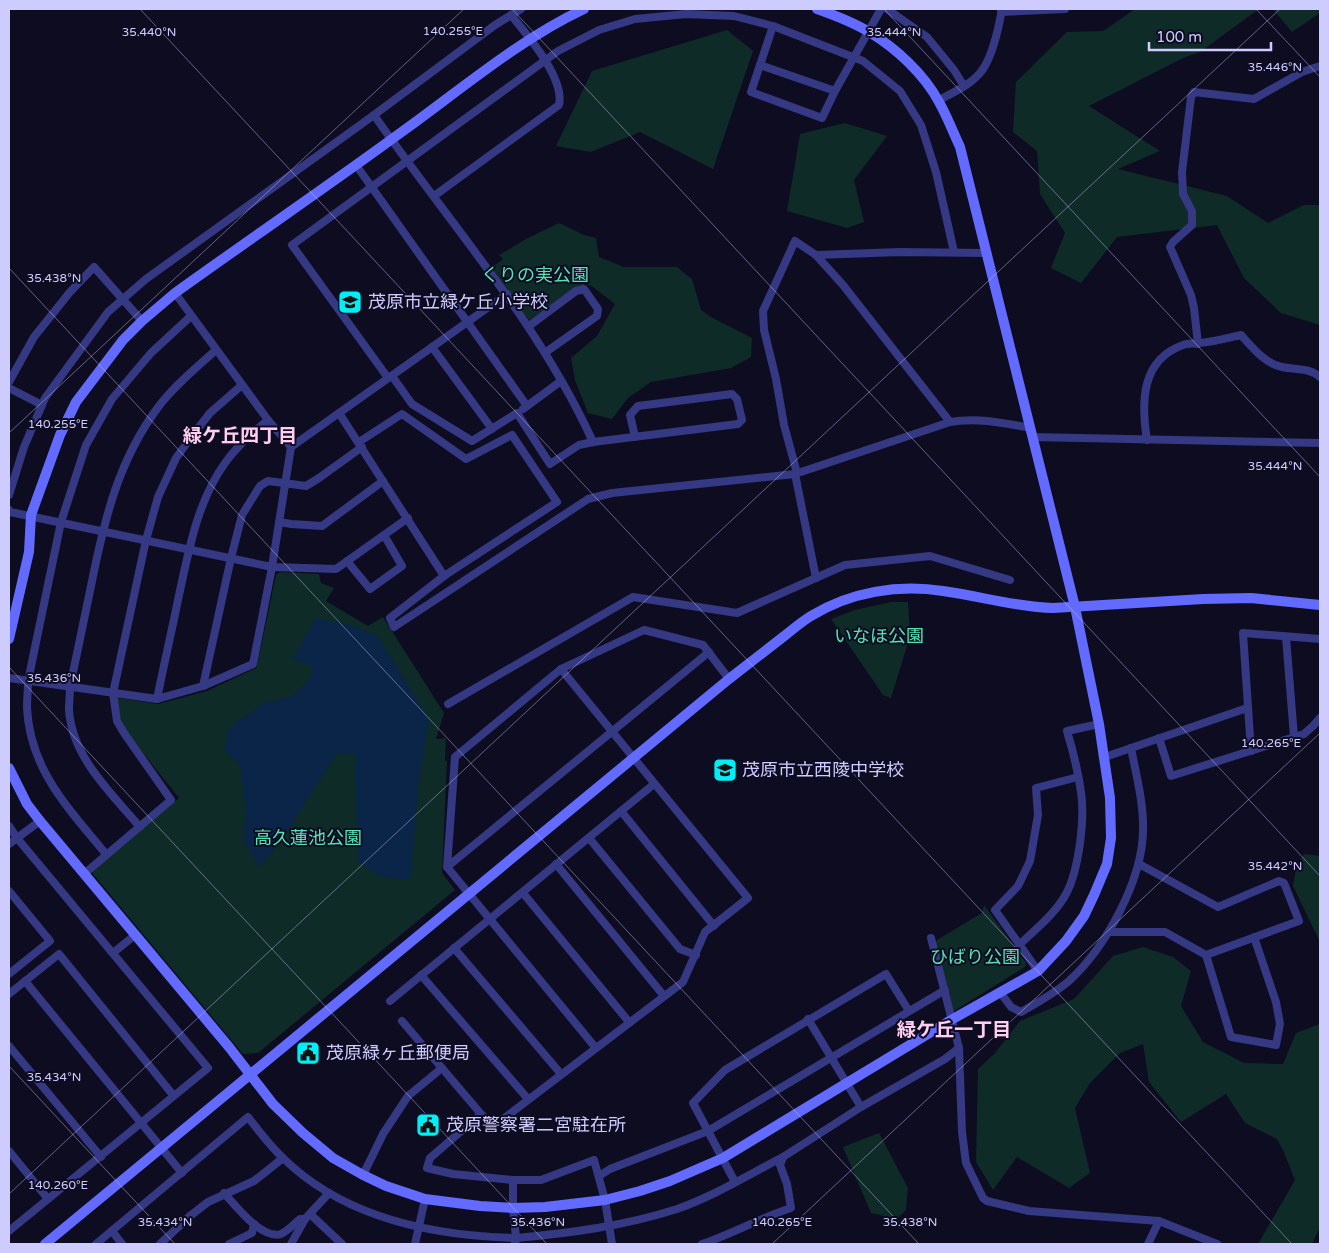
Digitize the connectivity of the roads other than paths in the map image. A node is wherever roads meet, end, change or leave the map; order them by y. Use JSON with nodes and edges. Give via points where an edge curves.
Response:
{"nodes":[{"id":1,"x":520,"y":9,"type":"edge"},
{"id":2,"x":584,"y":9,"type":"edge"},
{"id":3,"x":817,"y":9,"type":"edge"},
{"id":4,"x":881,"y":9,"type":"edge"},
{"id":5,"x":887,"y":9,"type":"edge"},
{"id":6,"x":1065,"y":9,"type":"edge"},
{"id":7,"x":1002,"y":10,"type":"edge"},
{"id":8,"x":735,"y":12,"type":"edge"},
{"id":9,"x":511,"y":15,"type":"junction"},
{"id":10,"x":773,"y":26,"type":"junction"},
{"id":11,"x":869,"y":31,"type":"junction"},
{"id":12,"x":530,"y":39,"type":"junction"},
{"id":13,"x":855,"y":58,"type":"junction"},
{"id":14,"x":546,"y":60,"type":"junction"},
{"id":15,"x":760,"y":65,"type":"junction"},
{"id":16,"x":1320,"y":66,"type":"edge"},
{"id":17,"x":964,"y":86,"type":"junction"},
{"id":18,"x":835,"y":91,"type":"junction"},
{"id":19,"x":939,"y":100,"type":"junction"},
{"id":20,"x":374,"y":115,"type":"junction"},
{"id":21,"x":391,"y":140,"type":"junction"},
{"id":22,"x":407,"y":161,"type":"junction"},
{"id":23,"x":356,"y":165,"type":"junction"},
{"id":24,"x":371,"y":187,"type":"junction"},
{"id":25,"x":434,"y":196,"type":"junction"},
{"id":26,"x":954,"y":252,"type":"junction"},
{"id":27,"x":986,"y":252,"type":"junction"},
{"id":28,"x":816,"y":255,"type":"junction"},
{"id":29,"x":174,"y":293,"type":"junction"},
{"id":30,"x":507,"y":294,"type":"junction"},
{"id":31,"x":122,"y":299,"type":"junction"},
{"id":32,"x":191,"y":316,"type":"junction"},
{"id":33,"x":142,"y":320,"type":"junction"},
{"id":34,"x":467,"y":322,"type":"junction"},
{"id":35,"x":529,"y":326,"type":"junction"},
{"id":36,"x":1198,"y":344,"type":"junction"},
{"id":37,"x":432,"y":347,"type":"junction"},
{"id":38,"x":216,"y":350,"type":"junction"},
{"id":39,"x":546,"y":352,"type":"junction"},
{"id":40,"x":390,"y":377,"type":"junction"},
{"id":41,"x":1320,"y":377,"type":"edge"},
{"id":42,"x":561,"y":380,"type":"junction"},
{"id":43,"x":9,"y":382,"type":"edge"},
{"id":44,"x":242,"y":385,"type":"junction"},
{"id":45,"x":9,"y":388,"type":"edge"},
{"id":46,"x":42,"y":405,"type":"junction"},
{"id":47,"x":527,"y":406,"type":"junction"},
{"id":48,"x":339,"y":413,"type":"junction"},
{"id":49,"x":517,"y":413,"type":"junction"},
{"id":50,"x":268,"y":420,"type":"junction"},
{"id":51,"x":950,"y":422,"type":"junction"},
{"id":52,"x":492,"y":429,"type":"junction"},
{"id":53,"x":1031,"y":432,"type":"junction"},
{"id":54,"x":635,"y":437,"type":"junction"},
{"id":55,"x":1148,"y":440,"type":"junction"},
{"id":56,"x":593,"y":442,"type":"junction"},
{"id":57,"x":1320,"y":443,"type":"edge"},
{"id":58,"x":360,"y":445,"type":"junction"},
{"id":59,"x":291,"y":447,"type":"junction"},
{"id":60,"x":796,"y":474,"type":"junction"},
{"id":61,"x":384,"y":481,"type":"junction"},
{"id":62,"x":284,"y":482,"type":"junction"},
{"id":63,"x":9,"y":495,"type":"edge"},
{"id":64,"x":9,"y":510,"type":"edge"},
{"id":65,"x":31,"y":516,"type":"junction"},
{"id":66,"x":408,"y":518,"type":"junction"},
{"id":67,"x":61,"y":522,"type":"junction"},
{"id":68,"x":279,"y":522,"type":"junction"},
{"id":69,"x":102,"y":531,"type":"junction"},
{"id":70,"x":384,"y":535,"type":"junction"},
{"id":71,"x":146,"y":540,"type":"junction"},
{"id":72,"x":189,"y":549,"type":"junction"},
{"id":73,"x":231,"y":558,"type":"junction"},
{"id":74,"x":347,"y":561,"type":"junction"},
{"id":75,"x":272,"y":567,"type":"junction"},
{"id":76,"x":444,"y":576,"type":"junction"},
{"id":77,"x":816,"y":578,"type":"junction"},
{"id":78,"x":1010,"y":580,"type":"dead end"},
{"id":79,"x":1320,"y":605,"type":"edge"},
{"id":80,"x":1075,"y":607,"type":"junction"},
{"id":81,"x":1286,"y":637,"type":"junction"},
{"id":82,"x":9,"y":639,"type":"edge"},
{"id":83,"x":1320,"y":639,"type":"edge"},
{"id":84,"x":709,"y":652,"type":"junction"},
{"id":85,"x":561,"y":669,"type":"junction"},
{"id":86,"x":9,"y":678,"type":"edge"},
{"id":87,"x":729,"y":679,"type":"junction"},
{"id":88,"x":28,"y":681,"type":"junction"},
{"id":89,"x":70,"y":686,"type":"junction"},
{"id":90,"x":203,"y":686,"type":"junction"},
{"id":91,"x":113,"y":693,"type":"junction"},
{"id":92,"x":157,"y":699,"type":"junction"},
{"id":93,"x":448,"y":704,"type":"dead end"},
{"id":94,"x":1247,"y":708,"type":"junction"},
{"id":95,"x":1320,"y":718,"type":"edge"},
{"id":96,"x":1098,"y":724,"type":"junction"},
{"id":97,"x":613,"y":731,"type":"junction"},
{"id":98,"x":1294,"y":737,"type":"junction"},
{"id":99,"x":1159,"y":738,"type":"junction"},
{"id":100,"x":1131,"y":748,"type":"junction"},
{"id":101,"x":1250,"y":751,"type":"junction"},
{"id":102,"x":633,"y":757,"type":"junction"},
{"id":103,"x":1105,"y":757,"type":"junction"},
{"id":104,"x":9,"y":768,"type":"edge"},
{"id":105,"x":1078,"y":777,"type":"junction"},
{"id":106,"x":654,"y":784,"type":"junction"},
{"id":107,"x":621,"y":811,"type":"junction"},
{"id":108,"x":40,"y":821,"type":"junction"},
{"id":109,"x":9,"y":826,"type":"edge"},
{"id":110,"x":140,"y":827,"type":"junction"},
{"id":111,"x":17,"y":838,"type":"junction"},
{"id":112,"x":589,"y":838,"type":"junction"},
{"id":113,"x":9,"y":844,"type":"edge"},
{"id":114,"x":106,"y":854,"type":"junction"},
{"id":115,"x":556,"y":864,"type":"junction"},
{"id":116,"x":1139,"y":864,"type":"junction"},
{"id":117,"x":447,"y":867,"type":"junction"},
{"id":118,"x":84,"y":874,"type":"junction"},
{"id":119,"x":9,"y":891,"type":"edge"},
{"id":120,"x":468,"y":893,"type":"junction"},
{"id":121,"x":522,"y":893,"type":"junction"},
{"id":122,"x":490,"y":918,"type":"junction"},
{"id":123,"x":714,"y":926,"type":"junction"},
{"id":124,"x":1109,"y":932,"type":"junction"},
{"id":125,"x":135,"y":934,"type":"junction"},
{"id":126,"x":1254,"y":937,"type":"junction"},
{"id":127,"x":931,"y":938,"type":"dead end"},
{"id":128,"x":1019,"y":945,"type":"junction"},
{"id":129,"x":454,"y":948,"type":"junction"},
{"id":130,"x":113,"y":953,"type":"junction"},
{"id":131,"x":696,"y":955,"type":"junction"},
{"id":132,"x":1206,"y":955,"type":"junction"},
{"id":133,"x":1038,"y":971,"type":"junction"},
{"id":134,"x":9,"y":974,"type":"edge"},
{"id":135,"x":421,"y":976,"type":"junction"},
{"id":136,"x":25,"y":980,"type":"junction"},
{"id":137,"x":945,"y":990,"type":"junction"},
{"id":138,"x":1000,"y":992,"type":"junction"},
{"id":139,"x":9,"y":994,"type":"edge"},
{"id":140,"x":664,"y":996,"type":"junction"},
{"id":141,"x":390,"y":1001,"type":"dead end"},
{"id":142,"x":909,"y":1011,"type":"junction"},
{"id":143,"x":808,"y":1019,"type":"junction"},
{"id":144,"x":951,"y":1020,"type":"junction"},
{"id":145,"x":402,"y":1021,"type":"dead end"},
{"id":146,"x":629,"y":1022,"type":"junction"},
{"id":147,"x":9,"y":1046,"type":"edge"},
{"id":148,"x":595,"y":1048,"type":"junction"},
{"id":149,"x":959,"y":1048,"type":"junction"},
{"id":150,"x":831,"y":1058,"type":"junction"},
{"id":151,"x":442,"y":1068,"type":"junction"},
{"id":152,"x":250,"y":1073,"type":"junction"},
{"id":153,"x":561,"y":1074,"type":"junction"},
{"id":154,"x":846,"y":1083,"type":"junction"},
{"id":155,"x":174,"y":1096,"type":"junction"},
{"id":156,"x":528,"y":1099,"type":"junction"},
{"id":157,"x":861,"y":1108,"type":"junction"},
{"id":158,"x":481,"y":1114,"type":"junction"},
{"id":159,"x":141,"y":1122,"type":"junction"},
{"id":160,"x":708,"y":1131,"type":"junction"},
{"id":161,"x":162,"y":1147,"type":"junction"},
{"id":162,"x":9,"y":1151,"type":"edge"},
{"id":163,"x":100,"y":1156,"type":"junction"},
{"id":164,"x":783,"y":1157,"type":"junction"},
{"id":165,"x":283,"y":1158,"type":"junction"},
{"id":166,"x":723,"y":1158,"type":"junction"},
{"id":167,"x":182,"y":1173,"type":"junction"},
{"id":168,"x":363,"y":1175,"type":"junction"},
{"id":169,"x":599,"y":1176,"type":"junction"},
{"id":170,"x":513,"y":1180,"type":"junction"},
{"id":171,"x":735,"y":1182,"type":"junction"},
{"id":172,"x":224,"y":1193,"type":"junction"},
{"id":173,"x":330,"y":1193,"type":"junction"},
{"id":174,"x":48,"y":1199,"type":"junction"},
{"id":175,"x":425,"y":1199,"type":"junction"},
{"id":176,"x":605,"y":1200,"type":"junction"},
{"id":177,"x":513,"y":1208,"type":"junction"},
{"id":178,"x":308,"y":1216,"type":"junction"},
{"id":179,"x":1159,"y":1221,"type":"junction"},
{"id":180,"x":254,"y":1224,"type":"junction"},
{"id":181,"x":419,"y":1227,"type":"junction"},
{"id":182,"x":608,"y":1227,"type":"junction"},
{"id":183,"x":9,"y":1231,"type":"edge"},
{"id":184,"x":112,"y":1231,"type":"junction"},
{"id":185,"x":515,"y":1241,"type":"edge"},
{"id":186,"x":45,"y":1244,"type":"edge"},
{"id":187,"x":96,"y":1244,"type":"edge"},
{"id":188,"x":122,"y":1244,"type":"edge"},
{"id":189,"x":160,"y":1244,"type":"edge"},
{"id":190,"x":230,"y":1244,"type":"edge"},
{"id":191,"x":292,"y":1244,"type":"edge"},
{"id":192,"x":342,"y":1244,"type":"edge"},
{"id":193,"x":415,"y":1244,"type":"edge"},
{"id":194,"x":612,"y":1244,"type":"edge"},
{"id":195,"x":702,"y":1244,"type":"edge"},
{"id":196,"x":1148,"y":1244,"type":"edge"},
{"id":197,"x":1217,"y":1244,"type":"edge"}],
"edges":[{"from":1,"to":9,"type":"street"},
{"from":2,"to":12,"type":"street"},
{"from":3,"to":11,"type":"street"},
{"from":4,"to":11,"type":"street"},
{"from":5,"to":17,"type":"street","via":[[927,37]]},
{"from":6,"to":7,"type":"street"},
{"from":7,"to":17,"type":"street","via":[[983,69]]},
{"from":8,"to":10,"type":"street"},
{"from":8,"to":14,"type":"street","via":[[635,19],[599,30]]},
{"from":9,"to":12,"type":"street"},
{"from":9,"to":20,"type":"street"},
{"from":10,"to":13,"type":"street"},
{"from":10,"to":15,"type":"street"},
{"from":11,"to":13,"type":"street"},
{"from":11,"to":19,"type":"street","via":[[900,54]]},
{"from":12,"to":14,"type":"street"},
{"from":12,"to":21,"type":"street"},
{"from":13,"to":18,"type":"street"},
{"from":13,"to":26,"type":"street","via":[[900,91],[921,126],[936,172]]},
{"from":14,"to":22,"type":"street"},
{"from":14,"to":25,"type":"street","via":[[561,96],[559,104]]},
{"from":15,"to":18,"type":"street"},
{"from":15,"to":18,"type":"street","via":[[751,92],[822,118]]},
{"from":16,"to":36,"type":"street","via":[[1302,72],[1254,99],[1194,92],[1191,97],[1182,172],[1183,194],[1192,211],[1192,225],[1170,247],[1191,295]]},
{"from":17,"to":19,"type":"street"},
{"from":19,"to":27,"type":"street","via":[[960,147]]},
{"from":20,"to":21,"type":"street"},
{"from":20,"to":31,"type":"street"},
{"from":21,"to":22,"type":"street"},
{"from":21,"to":23,"type":"street"},
{"from":22,"to":24,"type":"street"},
{"from":22,"to":25,"type":"street"},
{"from":23,"to":24,"type":"street"},
{"from":23,"to":29,"type":"street"},
{"from":24,"to":34,"type":"street"},
{"from":24,"to":40,"type":"street","via":[[292,245]]},
{"from":25,"to":30,"type":"street"},
{"from":26,"to":27,"type":"street"},
{"from":26,"to":28,"type":"street"},
{"from":27,"to":53,"type":"street"},
{"from":28,"to":51,"type":"street"},
{"from":28,"to":60,"type":"street","via":[[795,241],[763,311],[764,330]]},
{"from":29,"to":32,"type":"street"},
{"from":29,"to":33,"type":"street"},
{"from":30,"to":34,"type":"street"},
{"from":30,"to":35,"type":"street"},
{"from":31,"to":33,"type":"street"},
{"from":31,"to":43,"type":"street","via":[[94,267],[34,337]]},
{"from":31,"to":46,"type":"street","via":[[108,312]]},
{"from":32,"to":38,"type":"street"},
{"from":32,"to":67,"type":"street","via":[[151,354],[112,399],[86,445]]},
{"from":33,"to":65,"type":"street","via":[[110,355],[76,402],[60,435]]},
{"from":34,"to":37,"type":"street"},
{"from":34,"to":47,"type":"street"},
{"from":35,"to":39,"type":"street"},
{"from":35,"to":39,"type":"street","via":[[576,291],[584,289],[598,309],[597,316]]},
{"from":36,"to":41,"type":"street","via":[[1241,335],[1261,356],[1280,367],[1305,370]]},
{"from":36,"to":55,"type":"street","via":[[1185,344],[1167,352],[1150,372],[1143,414]]},
{"from":37,"to":40,"type":"street"},
{"from":37,"to":52,"type":"street"},
{"from":38,"to":44,"type":"street"},
{"from":38,"to":69,"type":"street","via":[[160,405],[144,430],[117,482]]},
{"from":39,"to":42,"type":"street"},
{"from":40,"to":48,"type":"street"},
{"from":40,"to":52,"type":"street","via":[[412,404],[472,441]]},
{"from":42,"to":47,"type":"street"},
{"from":42,"to":56,"type":"street"},
{"from":44,"to":50,"type":"street"},
{"from":44,"to":71,"type":"street","via":[[210,413],[176,458],[158,497]]},
{"from":45,"to":46,"type":"street"},
{"from":46,"to":63,"type":"street"},
{"from":47,"to":49,"type":"street"},
{"from":48,"to":58,"type":"street"},
{"from":48,"to":59,"type":"street"},
{"from":49,"to":52,"type":"street"},
{"from":49,"to":56,"type":"street","via":[[550,464],[578,445]]},
{"from":50,"to":59,"type":"street"},
{"from":50,"to":72,"type":"street","via":[[225,463],[198,516]]},
{"from":51,"to":53,"type":"street","via":[[962,419],[991,421]]},
{"from":51,"to":60,"type":"street"},
{"from":53,"to":55,"type":"street"},
{"from":53,"to":80,"type":"street"},
{"from":54,"to":54,"type":"street","via":[[738,424],[742,420],[737,399],[732,394],[638,406],[630,415]]},
{"from":54,"to":56,"type":"street"},
{"from":55,"to":57,"type":"street"},
{"from":58,"to":61,"type":"street"},
{"from":58,"to":62,"type":"street","via":[[306,486]]},
{"from":58,"to":76,"type":"street","via":[[402,414],[466,459],[512,435],[557,502]]},
{"from":59,"to":62,"type":"street"},
{"from":60,"to":76,"type":"street","via":[[612,493],[588,499],[394,627],[390,618]]},
{"from":60,"to":77,"type":"street"},
{"from":61,"to":66,"type":"street"},
{"from":61,"to":68,"type":"street","via":[[322,526]]},
{"from":62,"to":68,"type":"street"},
{"from":62,"to":73,"type":"street","via":[[268,481],[260,486],[242,515]]},
{"from":64,"to":65,"type":"street"},
{"from":65,"to":67,"type":"street"},
{"from":65,"to":82,"type":"street","via":[[29,552]]},
{"from":66,"to":70,"type":"street"},
{"from":66,"to":76,"type":"street"},
{"from":67,"to":69,"type":"street"},
{"from":67,"to":88,"type":"street"},
{"from":68,"to":75,"type":"street"},
{"from":69,"to":71,"type":"street"},
{"from":69,"to":89,"type":"street"},
{"from":70,"to":74,"type":"street"},
{"from":70,"to":74,"type":"street","via":[[402,566],[395,572],[370,588]]},
{"from":71,"to":72,"type":"street"},
{"from":71,"to":91,"type":"street"},
{"from":72,"to":73,"type":"street"},
{"from":72,"to":92,"type":"street"},
{"from":73,"to":75,"type":"street"},
{"from":73,"to":90,"type":"street"},
{"from":74,"to":75,"type":"street","via":[[336,569]]},
{"from":75,"to":90,"type":"street","via":[[253,664]]},
{"from":77,"to":78,"type":"street","via":[[845,565],[930,556]]},
{"from":77,"to":93,"type":"street","via":[[737,613],[633,597]]},
{"from":79,"to":80,"type":"street","via":[[1251,598]]},
{"from":80,"to":87,"type":"street","via":[[1029,608],[921,589],[852,596],[809,617]]},
{"from":80,"to":96,"type":"street"},
{"from":81,"to":83,"type":"street"},
{"from":81,"to":94,"type":"street","via":[[1243,634]]},
{"from":81,"to":98,"type":"street"},
{"from":84,"to":85,"type":"street","via":[[703,645],[644,630]]},
{"from":84,"to":87,"type":"street"},
{"from":84,"to":97,"type":"street"},
{"from":85,"to":97,"type":"street"},
{"from":85,"to":117,"type":"street","via":[[454,757]]},
{"from":86,"to":88,"type":"street"},
{"from":87,"to":102,"type":"street"},
{"from":88,"to":89,"type":"street"},
{"from":88,"to":114,"type":"street","via":[[30,730],[42,769],[53,789]]},
{"from":89,"to":91,"type":"street"},
{"from":89,"to":110,"type":"street","via":[[69,710],[77,742],[92,770]]},
{"from":90,"to":92,"type":"street"},
{"from":91,"to":92,"type":"street"},
{"from":91,"to":110,"type":"street","via":[[117,721],[171,800]]},
{"from":94,"to":99,"type":"street"},
{"from":94,"to":101,"type":"street"},
{"from":95,"to":98,"type":"street","via":[[1304,734]]},
{"from":96,"to":103,"type":"street"},
{"from":96,"to":105,"type":"street","via":[[1067,731]]},
{"from":97,"to":102,"type":"street"},
{"from":97,"to":117,"type":"street"},
{"from":98,"to":101,"type":"street"},
{"from":99,"to":100,"type":"street"},
{"from":99,"to":101,"type":"street","via":[[1171,776]]},
{"from":100,"to":103,"type":"street"},
{"from":100,"to":116,"type":"street","via":[[1143,830]]},
{"from":102,"to":106,"type":"street"},
{"from":102,"to":120,"type":"street"},
{"from":103,"to":133,"type":"street","via":[[1111,838],[1106,864],[1084,916]]},
{"from":104,"to":108,"type":"street"},
{"from":105,"to":128,"type":"street","via":[[1082,793],[1081,841],[1066,893],[1048,919]]},
{"from":105,"to":128,"type":"street","via":[[1036,788],[1038,815],[1030,860],[1018,886],[995,910]]},
{"from":106,"to":107,"type":"street"},
{"from":106,"to":123,"type":"street","via":[[748,898]]},
{"from":107,"to":112,"type":"street"},
{"from":107,"to":123,"type":"street"},
{"from":108,"to":111,"type":"street"},
{"from":108,"to":118,"type":"street"},
{"from":109,"to":111,"type":"street"},
{"from":110,"to":114,"type":"street"},
{"from":111,"to":113,"type":"street"},
{"from":111,"to":130,"type":"street"},
{"from":112,"to":115,"type":"street"},
{"from":112,"to":131,"type":"street","via":[[680,949]]},
{"from":114,"to":118,"type":"street"},
{"from":115,"to":121,"type":"street"},
{"from":115,"to":140,"type":"street"},
{"from":116,"to":124,"type":"street"},
{"from":116,"to":126,"type":"street","via":[[1218,907],[1279,881],[1284,883],[1299,920]]},
{"from":117,"to":120,"type":"street"},
{"from":118,"to":125,"type":"street"},
{"from":119,"to":134,"type":"street","via":[[50,941]]},
{"from":120,"to":122,"type":"street"},
{"from":120,"to":152,"type":"street"},
{"from":121,"to":122,"type":"street"},
{"from":121,"to":146,"type":"street"},
{"from":122,"to":129,"type":"street"},
{"from":122,"to":148,"type":"street"},
{"from":123,"to":131,"type":"street","via":[[705,932]]},
{"from":124,"to":132,"type":"street","via":[[1165,932]]},
{"from":124,"to":138,"type":"street","via":[[1069,981],[1021,1012],[1011,1007]]},
{"from":125,"to":130,"type":"street"},
{"from":125,"to":152,"type":"street"},
{"from":126,"to":132,"type":"street"},
{"from":126,"to":132,"type":"street","via":[[1276,1002],[1280,1024],[1276,1045],[1231,1037]]},
{"from":127,"to":137,"type":"street"},
{"from":128,"to":133,"type":"street"},
{"from":129,"to":135,"type":"street"},
{"from":129,"to":153,"type":"street"},
{"from":130,"to":155,"type":"street","via":[[208,1068]]},
{"from":131,"to":140,"type":"street","via":[[682,982]]},
{"from":133,"to":138,"type":"street"},
{"from":135,"to":141,"type":"street"},
{"from":135,"to":156,"type":"street"},
{"from":136,"to":139,"type":"street"},
{"from":136,"to":155,"type":"street","via":[[59,954]]},
{"from":136,"to":159,"type":"street"},
{"from":137,"to":142,"type":"street"},
{"from":137,"to":144,"type":"street"},
{"from":138,"to":144,"type":"street"},
{"from":140,"to":146,"type":"street"},
{"from":142,"to":143,"type":"street","via":[[886,974]]},
{"from":142,"to":150,"type":"street"},
{"from":143,"to":150,"type":"street"},
{"from":143,"to":160,"type":"street","via":[[725,1070],[693,1103]]},
{"from":144,"to":149,"type":"street"},
{"from":144,"to":154,"type":"street"},
{"from":145,"to":151,"type":"street"},
{"from":146,"to":148,"type":"street"},
{"from":147,"to":163,"type":"street"},
{"from":148,"to":153,"type":"street"},
{"from":149,"to":157,"type":"street"},
{"from":149,"to":179,"type":"street","via":[[966,1164],[987,1202],[1029,1211]]},
{"from":150,"to":154,"type":"street"},
{"from":150,"to":160,"type":"street"},
{"from":151,"to":158,"type":"street"},
{"from":151,"to":168,"type":"street","via":[[408,1096],[383,1134]]},
{"from":152,"to":161,"type":"street"},
{"from":152,"to":168,"type":"street","via":[[273,1104],[303,1133],[333,1158]]},
{"from":153,"to":156,"type":"street"},
{"from":154,"to":157,"type":"street"},
{"from":154,"to":166,"type":"street"},
{"from":155,"to":159,"type":"street"},
{"from":156,"to":158,"type":"street","via":[[494,1126]]},
{"from":157,"to":164,"type":"street"},
{"from":158,"to":170,"type":"street","via":[[430,1158],[427,1168]]},
{"from":159,"to":161,"type":"street"},
{"from":159,"to":163,"type":"street"},
{"from":160,"to":166,"type":"street"},
{"from":160,"to":169,"type":"street"},
{"from":161,"to":167,"type":"street"},
{"from":161,"to":186,"type":"street"},
{"from":162,"to":174,"type":"street"},
{"from":163,"to":174,"type":"street"},
{"from":164,"to":171,"type":"street"},
{"from":164,"to":195,"type":"street","via":[[780,1165],[791,1208]]},
{"from":165,"to":167,"type":"street","via":[[248,1117]]},
{"from":165,"to":172,"type":"street","via":[[254,1181]]},
{"from":165,"to":173,"type":"street"},
{"from":166,"to":171,"type":"street"},
{"from":166,"to":176,"type":"street","via":[[670,1181]]},
{"from":167,"to":184,"type":"street"},
{"from":168,"to":175,"type":"street"},
{"from":169,"to":170,"type":"street","via":[[594,1160],[541,1180]]},
{"from":169,"to":176,"type":"street"},
{"from":170,"to":177,"type":"street"},
{"from":171,"to":182,"type":"street","via":[[678,1208]]},
{"from":172,"to":180,"type":"street"},
{"from":172,"to":189,"type":"street","via":[[190,1216]]},
{"from":173,"to":178,"type":"street"},
{"from":173,"to":181,"type":"street","via":[[375,1214]]},
{"from":174,"to":183,"type":"street"},
{"from":175,"to":177,"type":"street"},
{"from":175,"to":181,"type":"street"},
{"from":176,"to":177,"type":"street"},
{"from":176,"to":182,"type":"street"},
{"from":177,"to":185,"type":"street"},
{"from":178,"to":180,"type":"street","via":[[279,1235]]},
{"from":178,"to":191,"type":"street"},
{"from":178,"to":192,"type":"street"},
{"from":179,"to":196,"type":"street"},
{"from":179,"to":197,"type":"street"},
{"from":180,"to":190,"type":"street","via":[[252,1233]]},
{"from":181,"to":185,"type":"street"},
{"from":181,"to":193,"type":"street"},
{"from":182,"to":185,"type":"street"},
{"from":182,"to":194,"type":"street"},
{"from":184,"to":187,"type":"street"},
{"from":184,"to":188,"type":"street"}]}
